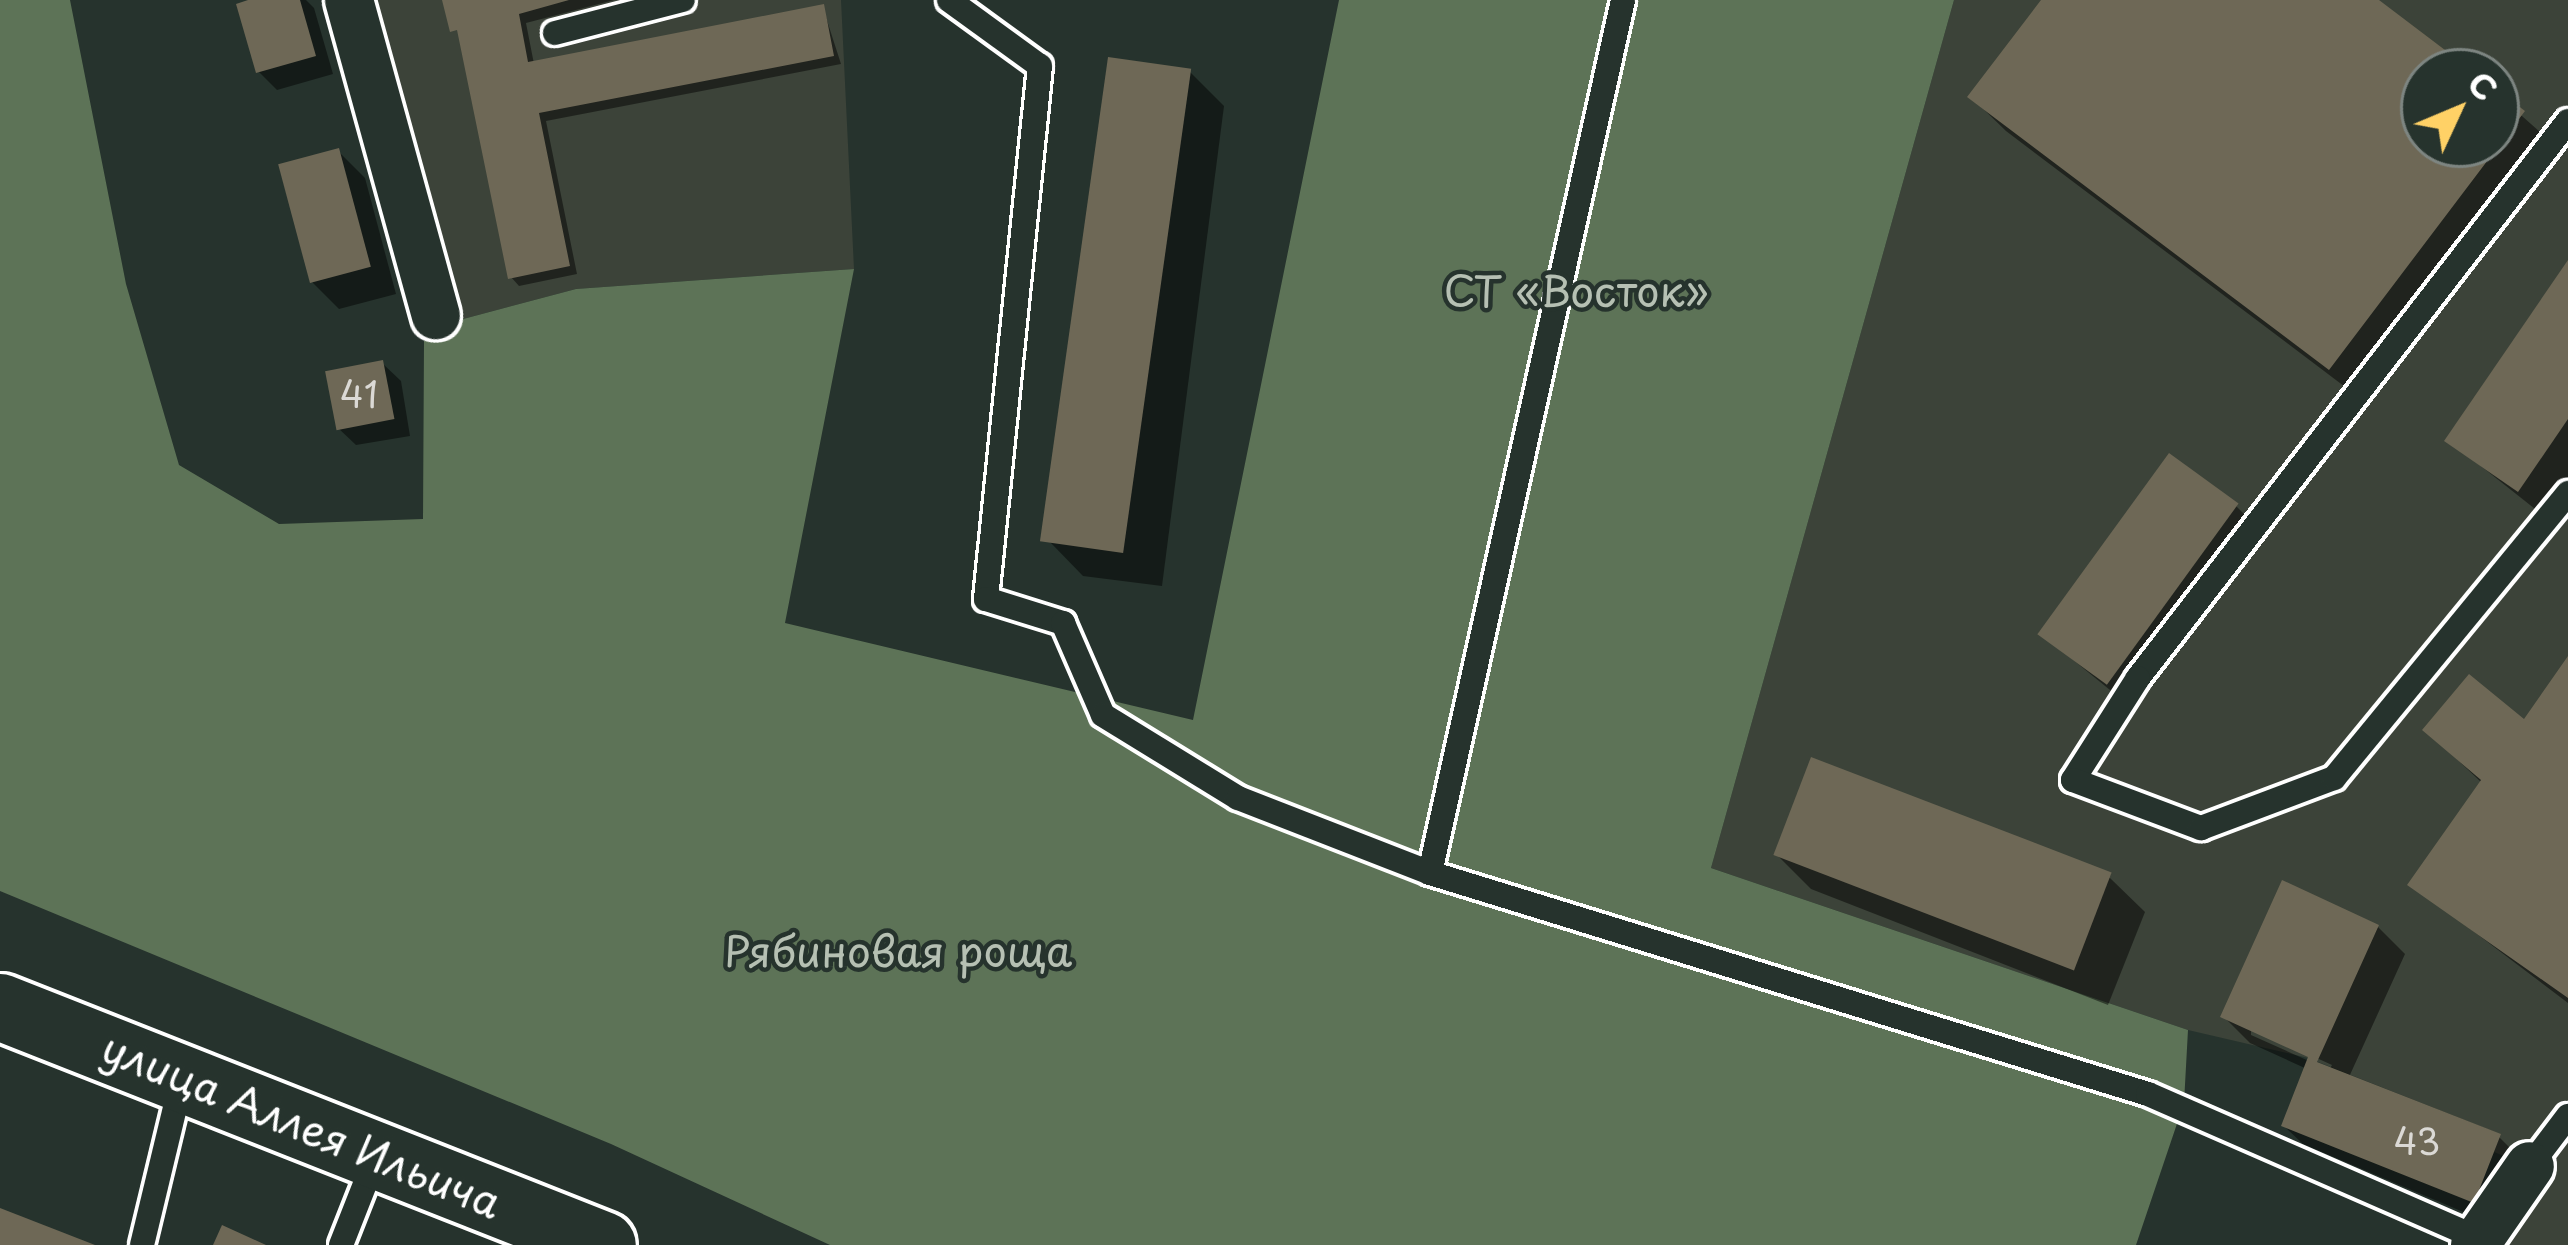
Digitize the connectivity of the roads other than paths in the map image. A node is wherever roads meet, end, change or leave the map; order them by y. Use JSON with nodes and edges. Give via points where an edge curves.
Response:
{"nodes":[{"id":1,"x":350,"y":0,"type":"edge"},
{"id":2,"x":683,"y":0,"type":"edge"},
{"id":3,"x":949,"y":0,"type":"edge"},
{"id":4,"x":1623,"y":0,"type":"edge"},
{"id":5,"x":554,"y":32,"type":"dead end"},
{"id":6,"x":2568,"y":121,"type":"edge"},
{"id":7,"x":436,"y":315,"type":"dead end"},
{"id":8,"x":2568,"y":493,"type":"edge"},
{"id":9,"x":1430,"y":873,"type":"junction"},
{"id":10,"x":0,"y":1006,"type":"edge"},
{"id":11,"x":183,"y":1075,"type":"junction"},
{"id":12,"x":2556,"y":1136,"type":"edge"},
{"id":13,"x":377,"y":1154,"type":"junction"},
{"id":14,"x":2477,"y":1242,"type":"edge"},
{"id":15,"x":142,"y":1245,"type":"edge"},
{"id":16,"x":340,"y":1245,"type":"edge"},
{"id":17,"x":603,"y":1245,"type":"edge"}],
"edges":[{"from":1,"to":7,"type":"street"},
{"from":2,"to":5,"type":"lane"},
{"from":3,"to":9,"type":"lane","via":[[1040,66],[986,599],[1063,623],[1103,715],[1180,763],[1238,798]]},
{"from":4,"to":9,"type":"lane"},
{"from":6,"to":8,"type":"lane","via":[[2138,678],[2073,780],[2201,828],[2334,778]]},
{"from":9,"to":14,"type":"lane","via":[[2148,1094]]},
{"from":10,"to":11,"type":"main road","name":"улица Аллея Ильича"},
{"from":11,"to":13,"type":"main road","name":"улица Аллея Ильича"},
{"from":11,"to":15,"type":"lane"},
{"from":12,"to":14,"type":"street"},
{"from":13,"to":16,"type":"lane"},
{"from":13,"to":17,"type":"main road","name":"улица Аллея Ильича"}]}
